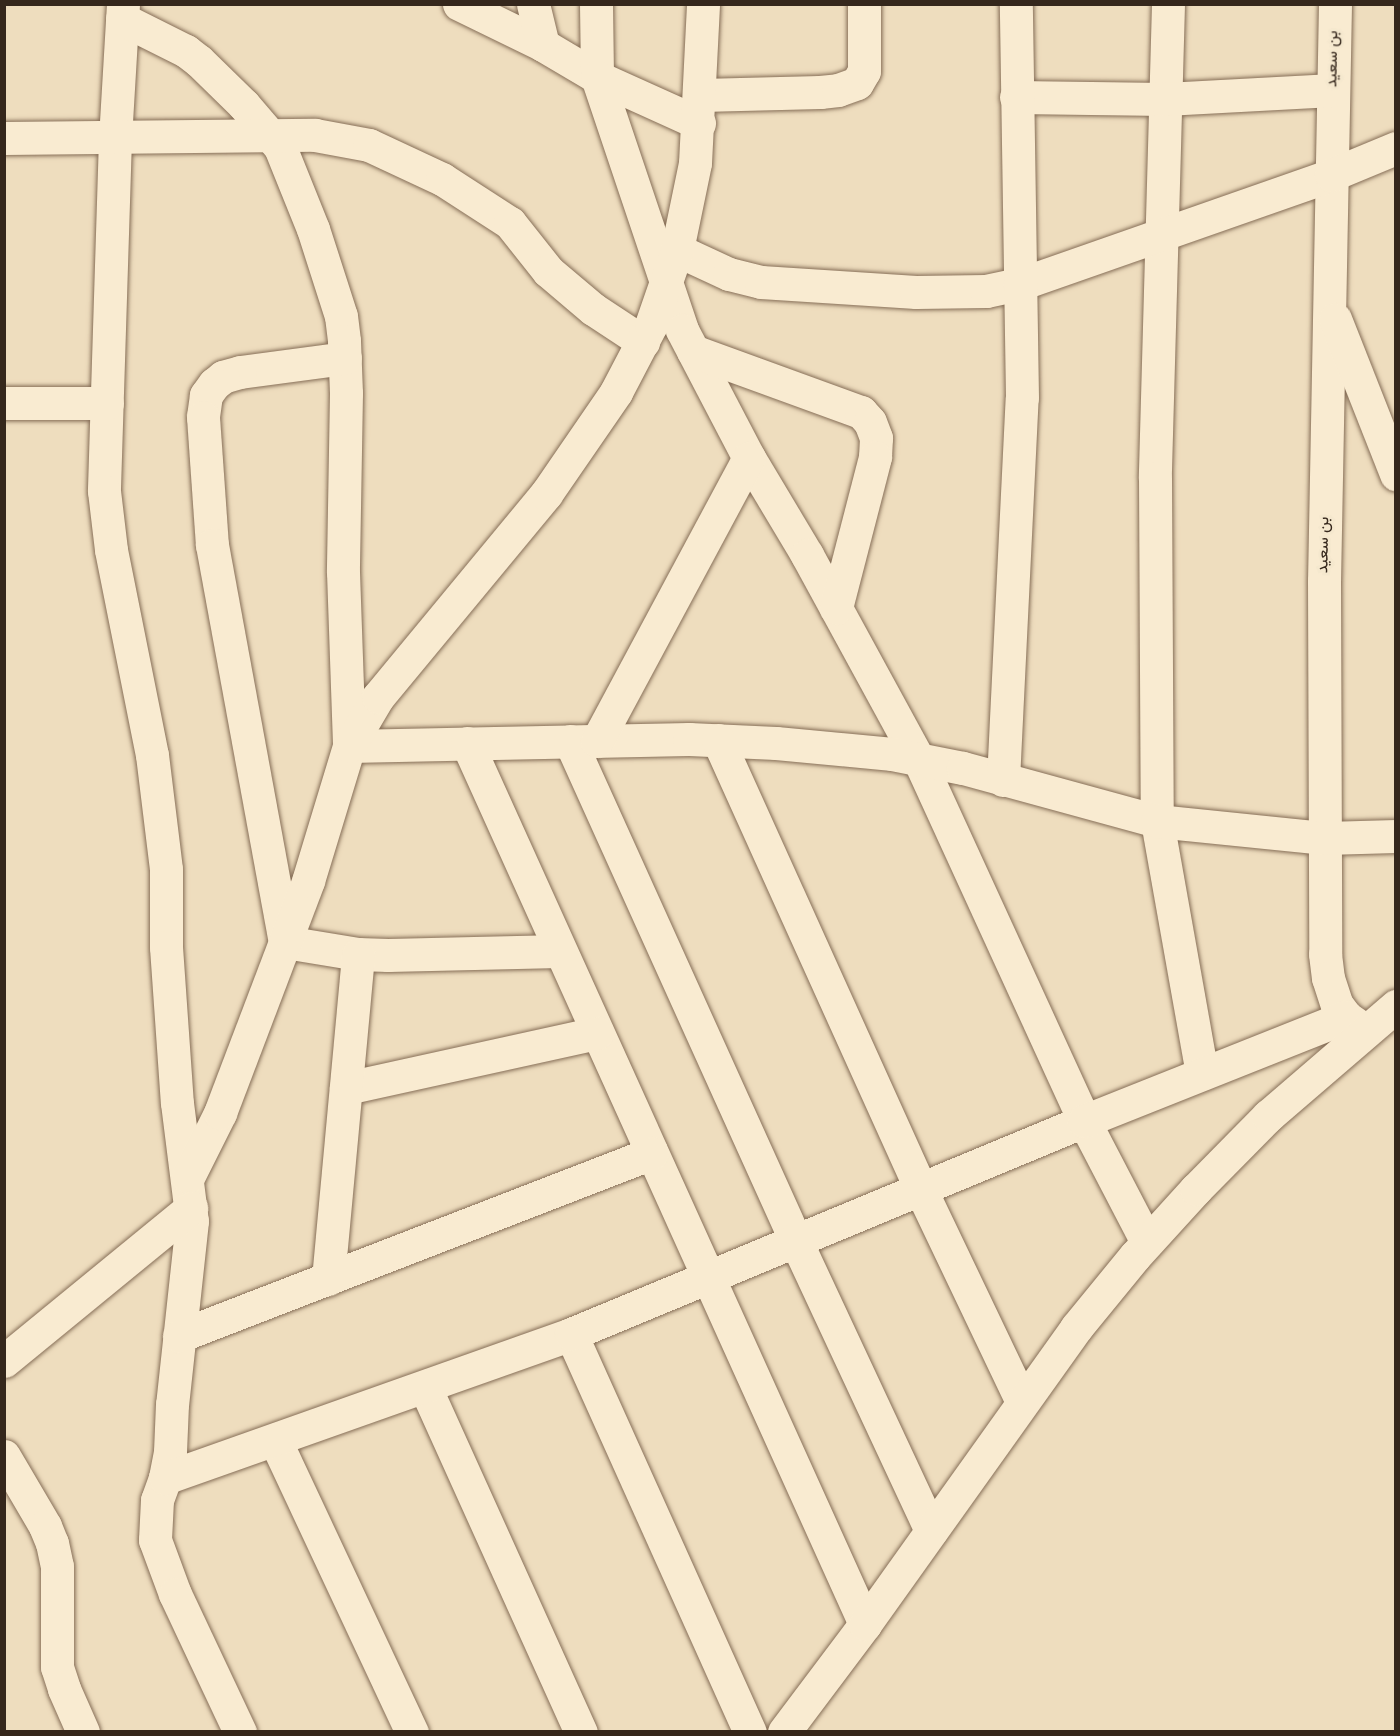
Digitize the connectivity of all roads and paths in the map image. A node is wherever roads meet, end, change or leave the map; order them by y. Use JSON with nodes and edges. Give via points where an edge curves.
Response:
{"nodes":[{"id":1,"x":459,"y":4,"type":"edge"},
{"id":2,"x":533,"y":4,"type":"edge"},
{"id":3,"x":596,"y":4,"type":"edge"},
{"id":4,"x":703,"y":4,"type":"edge"},
{"id":5,"x":864,"y":4,"type":"edge"},
{"id":6,"x":1016,"y":4,"type":"edge"},
{"id":7,"x":1168,"y":4,"type":"edge"},
{"id":8,"x":1335,"y":4,"type":"edge"},
{"id":9,"x":123,"y":12,"type":"edge"},
{"id":10,"x":543,"y":45,"type":"junction"},
{"id":11,"x":597,"y":77,"type":"junction"},
{"id":12,"x":1333,"y":90,"type":"junction"},
{"id":13,"x":1016,"y":98,"type":"junction"},
{"id":14,"x":1165,"y":99,"type":"junction"},
{"id":15,"x":700,"y":109,"type":"junction"},
{"id":16,"x":270,"y":135,"type":"junction"},
{"id":17,"x":4,"y":138,"type":"edge"},
{"id":18,"x":115,"y":138,"type":"junction"},
{"id":19,"x":1395,"y":148,"type":"edge"},
{"id":20,"x":1331,"y":175,"type":"junction"},
{"id":21,"x":1161,"y":234,"type":"junction"},
{"id":22,"x":677,"y":250,"type":"junction"},
{"id":23,"x":1020,"y":284,"type":"junction"},
{"id":24,"x":666,"y":288,"type":"junction"},
{"id":25,"x":1329,"y":303,"type":"junction"},
{"id":26,"x":643,"y":342,"type":"junction"},
{"id":27,"x":693,"y":351,"type":"junction"},
{"id":28,"x":345,"y":358,"type":"junction"},
{"id":29,"x":4,"y":403,"type":"edge"},
{"id":30,"x":107,"y":404,"type":"junction"},
{"id":31,"x":749,"y":459,"type":"junction"},
{"id":32,"x":1395,"y":474,"type":"edge"},
{"id":33,"x":836,"y":608,"type":"junction"},
{"id":34,"x":718,"y":740,"type":"junction"},
{"id":35,"x":584,"y":741,"type":"junction"},
{"id":36,"x":467,"y":743,"type":"junction"},
{"id":37,"x":349,"y":746,"type":"junction"},
{"id":38,"x":919,"y":760,"type":"junction"},
{"id":39,"x":1003,"y":780,"type":"junction"},
{"id":40,"x":1157,"y":821,"type":"junction"},
{"id":41,"x":1395,"y":836,"type":"edge"},
{"id":42,"x":1325,"y":838,"type":"junction"},
{"id":43,"x":285,"y":942,"type":"junction"},
{"id":44,"x":560,"y":951,"type":"junction"},
{"id":45,"x":358,"y":954,"type":"junction"},
{"id":46,"x":1395,"y":1006,"type":"edge"},
{"id":47,"x":1356,"y":1024,"type":"junction"},
{"id":48,"x":597,"y":1033,"type":"junction"},
{"id":49,"x":1202,"y":1073,"type":"junction"},
{"id":50,"x":346,"y":1088,"type":"junction"},
{"id":51,"x":1084,"y":1121,"type":"junction"},
{"id":52,"x":652,"y":1153,"type":"junction"},
{"id":53,"x":920,"y":1188,"type":"junction"},
{"id":54,"x":190,"y":1193,"type":"junction"},
{"id":55,"x":795,"y":1239,"type":"junction"},
{"id":56,"x":1148,"y":1242,"type":"junction"},
{"id":57,"x":706,"y":1275,"type":"junction"},
{"id":58,"x":328,"y":1279,"type":"junction"},
{"id":59,"x":571,"y":1334,"type":"junction"},
{"id":60,"x":179,"y":1336,"type":"junction"},
{"id":61,"x":4,"y":1361,"type":"edge"},
{"id":62,"x":425,"y":1387,"type":"junction"},
{"id":63,"x":1022,"y":1402,"type":"junction"},
{"id":64,"x":275,"y":1440,"type":"junction"},
{"id":65,"x":4,"y":1456,"type":"edge"},
{"id":66,"x":165,"y":1478,"type":"junction"},
{"id":67,"x":930,"y":1531,"type":"junction"},
{"id":68,"x":865,"y":1624,"type":"junction"},
{"id":69,"x":83,"y":1731,"type":"edge"},
{"id":70,"x":240,"y":1731,"type":"edge"},
{"id":71,"x":412,"y":1731,"type":"edge"},
{"id":72,"x":581,"y":1731,"type":"edge"},
{"id":73,"x":750,"y":1731,"type":"edge"},
{"id":74,"x":784,"y":1731,"type":"edge"}],
"edges":[{"from":1,"to":10,"type":"street"},
{"from":2,"to":10,"type":"street"},
{"from":3,"to":11,"type":"street"},
{"from":4,"to":15,"type":"street"},
{"from":5,"to":15,"type":"street","via":[[864,71],[858,83],[838,90]]},
{"from":6,"to":13,"type":"street"},
{"from":7,"to":14,"type":"street"},
{"from":8,"to":12,"type":"street","name":"بن سعيد"},
{"from":9,"to":16,"type":"street","via":[[192,56]]},
{"from":9,"to":18,"type":"street"},
{"from":10,"to":11,"type":"street"},
{"from":11,"to":15,"type":"street"},
{"from":11,"to":24,"type":"street"},
{"from":12,"to":14,"type":"street"},
{"from":12,"to":20,"type":"street","name":"بن سعيد"},
{"from":13,"to":14,"type":"street"},
{"from":13,"to":23,"type":"street"},
{"from":14,"to":21,"type":"street"},
{"from":15,"to":22,"type":"street","via":[[695,163]]},
{"from":16,"to":18,"type":"street"},
{"from":16,"to":26,"type":"street","via":[[315,135],[369,145],[442,179],[510,223],[548,271],[592,309]]},
{"from":16,"to":28,"type":"street","via":[[289,166],[313,229],[341,316]]},
{"from":17,"to":18,"type":"street"},
{"from":18,"to":30,"type":"street"},
{"from":19,"to":20,"type":"street"},
{"from":20,"to":21,"type":"street"},
{"from":20,"to":25,"type":"street","name":"بن سعيد"},
{"from":21,"to":23,"type":"street"},
{"from":21,"to":40,"type":"street","via":[[1155,478]]},
{"from":22,"to":23,"type":"street","via":[[729,274],[761,282],[916,292],[986,291]]},
{"from":22,"to":24,"type":"street"},
{"from":23,"to":39,"type":"street","via":[[1022,398]]},
{"from":24,"to":26,"type":"street"},
{"from":24,"to":27,"type":"street"},
{"from":25,"to":32,"type":"street"},
{"from":25,"to":42,"type":"street","name":"بن سعيد"},
{"from":26,"to":37,"type":"street","via":[[616,392],[546,494],[378,697]]},
{"from":27,"to":31,"type":"street"},
{"from":27,"to":33,"type":"street","via":[[861,412],[870,422],[876,438],[875,457]]},
{"from":28,"to":37,"type":"street","via":[[343,572]]},
{"from":28,"to":43,"type":"street","via":[[223,377],[206,395],[203,417],[212,545]]},
{"from":29,"to":30,"type":"street"},
{"from":30,"to":54,"type":"street","via":[[104,491],[111,550],[152,755],[166,869],[166,947],[177,1103]]},
{"from":31,"to":33,"type":"street"},
{"from":31,"to":35,"type":"street"},
{"from":33,"to":38,"type":"street"},
{"from":34,"to":35,"type":"street"},
{"from":34,"to":38,"type":"street","via":[[892,754]]},
{"from":34,"to":53,"type":"street"},
{"from":35,"to":36,"type":"street"},
{"from":35,"to":55,"type":"street"},
{"from":36,"to":37,"type":"street"},
{"from":36,"to":44,"type":"street"},
{"from":37,"to":43,"type":"street"},
{"from":38,"to":39,"type":"street"},
{"from":38,"to":51,"type":"street"},
{"from":39,"to":40,"type":"street"},
{"from":40,"to":42,"type":"street"},
{"from":40,"to":49,"type":"street"},
{"from":41,"to":42,"type":"street"},
{"from":42,"to":47,"type":"street","name":"بن سعيد","via":[[1327,966],[1337,1005]]},
{"from":43,"to":45,"type":"street"},
{"from":43,"to":54,"type":"street"},
{"from":44,"to":45,"type":"street"},
{"from":44,"to":48,"type":"street"},
{"from":45,"to":50,"type":"street"},
{"from":46,"to":47,"type":"street"},
{"from":47,"to":49,"type":"street"},
{"from":47,"to":56,"type":"street"},
{"from":48,"to":50,"type":"street"},
{"from":48,"to":52,"type":"street"},
{"from":49,"to":51,"type":"street"},
{"from":50,"to":58,"type":"street"},
{"from":51,"to":53,"type":"street"},
{"from":51,"to":56,"type":"street"},
{"from":52,"to":57,"type":"street"},
{"from":52,"to":58,"type":"street"},
{"from":53,"to":55,"type":"street"},
{"from":53,"to":63,"type":"street"},
{"from":54,"to":60,"type":"street"},
{"from":54,"to":61,"type":"street"},
{"from":55,"to":57,"type":"street"},
{"from":55,"to":67,"type":"street"},
{"from":56,"to":63,"type":"street","via":[[1076,1328]]},
{"from":57,"to":59,"type":"street"},
{"from":57,"to":68,"type":"street"},
{"from":58,"to":60,"type":"street"},
{"from":59,"to":62,"type":"street"},
{"from":59,"to":73,"type":"street"},
{"from":60,"to":66,"type":"street"},
{"from":62,"to":64,"type":"street"},
{"from":62,"to":72,"type":"street"},
{"from":63,"to":67,"type":"street"},
{"from":64,"to":66,"type":"street"},
{"from":64,"to":71,"type":"street"},
{"from":65,"to":69,"type":"street","via":[[52,1543],[57,1566],[57,1667]]},
{"from":66,"to":70,"type":"street","via":[[154,1512],[159,1556]]},
{"from":67,"to":68,"type":"street"},
{"from":68,"to":74,"type":"street"}]}
